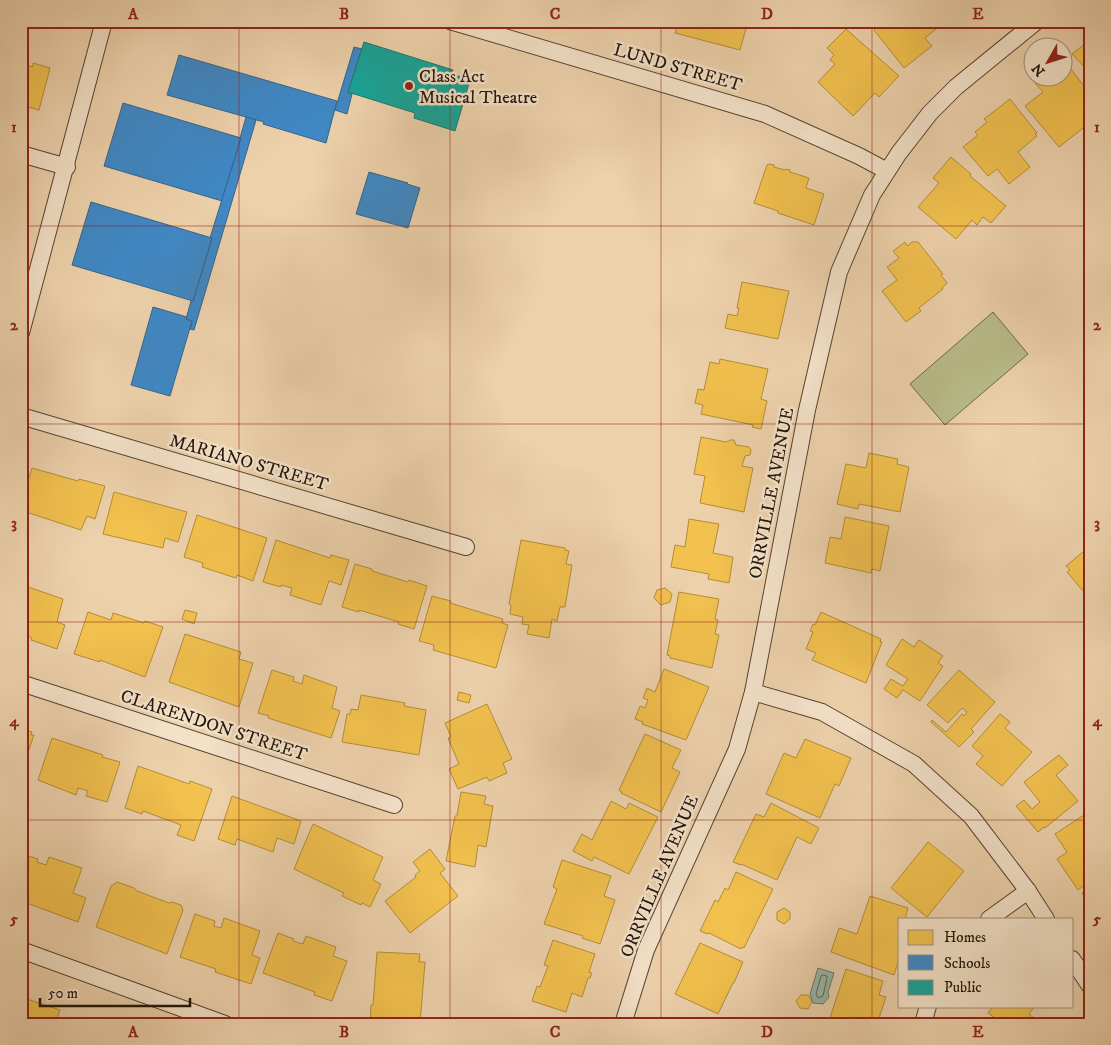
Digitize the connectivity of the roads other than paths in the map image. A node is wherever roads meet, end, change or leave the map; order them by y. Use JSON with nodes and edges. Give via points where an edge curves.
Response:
{"nodes":[{"id":1,"x":104,"y":21,"type":"edge"},
{"id":2,"x":450,"y":21,"type":"edge"},
{"id":3,"x":1037,"y":21,"type":"edge"},
{"id":4,"x":21,"y":154,"type":"edge"},
{"id":5,"x":67,"y":167,"type":"junction"},
{"id":6,"x":887,"y":171,"type":"junction"},
{"id":7,"x":21,"y":333,"type":"edge"},
{"id":8,"x":21,"y":416,"type":"edge"},
{"id":9,"x":466,"y":547,"type":"dead end"},
{"id":10,"x":21,"y":683,"type":"edge"},
{"id":11,"x":753,"y":692,"type":"junction"},
{"id":12,"x":394,"y":806,"type":"dead end"},
{"id":13,"x":1028,"y":891,"type":"junction"},
{"id":14,"x":990,"y":918,"type":"edge"},
{"id":15,"x":1045,"y":918,"type":"edge"},
{"id":16,"x":21,"y":950,"type":"edge"},
{"id":17,"x":1074,"y":962,"type":"edge"},
{"id":18,"x":1090,"y":986,"type":"edge"},
{"id":19,"x":927,"y":1008,"type":"edge"},
{"id":20,"x":225,"y":1024,"type":"edge"},
{"id":21,"x":623,"y":1024,"type":"edge"},
{"id":22,"x":922,"y":1024,"type":"edge"}],
"edges":[{"from":1,"to":5,"type":"street"},
{"from":2,"to":6,"type":"street","name":"LUND STREET","via":[[765,114]]},
{"from":3,"to":6,"type":"street","name":"ORRVILLE AVENUE","via":[[956,87],[930,113]]},
{"from":4,"to":5,"type":"street"},
{"from":5,"to":7,"type":"street"},
{"from":6,"to":11,"type":"street","name":"ORRVILLE AVENUE","via":[[868,202],[839,272],[807,410]]},
{"from":8,"to":9,"type":"street","name":"MARIANO STREET"},
{"from":10,"to":12,"type":"street","name":"CLARENDON STREET"},
{"from":11,"to":13,"type":"street","via":[[822,712],[914,764],[971,816]]},
{"from":11,"to":21,"type":"street","name":"ORRVILLE AVENUE","via":[[737,749],[646,950]]},
{"from":13,"to":14,"type":"street"},
{"from":13,"to":15,"type":"street"},
{"from":16,"to":20,"type":"street"},
{"from":17,"to":18,"type":"street"},
{"from":19,"to":22,"type":"street"}]}
